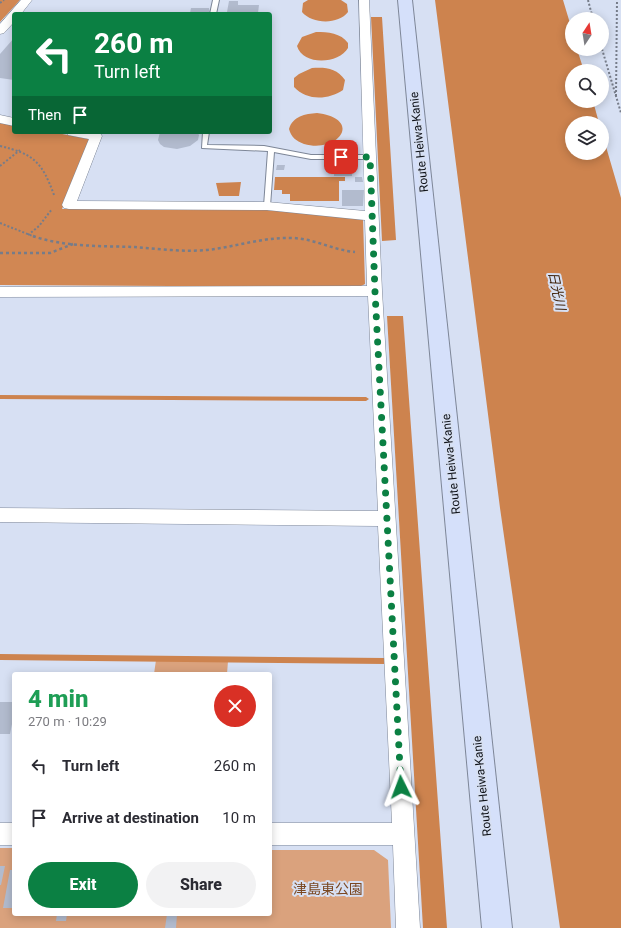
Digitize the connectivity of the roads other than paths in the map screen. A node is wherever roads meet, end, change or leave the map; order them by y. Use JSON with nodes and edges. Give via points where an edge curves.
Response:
{"nodes":[{"id":1,"x":27,"y":0,"type":"edge"},
{"id":2,"x":216,"y":0,"type":"edge"},
{"id":3,"x":364,"y":0,"type":"edge"},
{"id":4,"x":405,"y":0,"type":"edge"},
{"id":5,"x":16,"y":12,"type":"edge"},
{"id":6,"x":213,"y":12,"type":"edge"},
{"id":7,"x":12,"y":16,"type":"edge"},
{"id":8,"x":0,"y":31,"type":"edge"},
{"id":9,"x":0,"y":119,"type":"edge"},
{"id":10,"x":12,"y":122,"type":"edge"},
{"id":11,"x":84,"y":134,"type":"edge"},
{"id":12,"x":206,"y":134,"type":"edge"},
{"id":13,"x":270,"y":149,"type":"junction"},
{"id":14,"x":370,"y":157,"type":"junction"},
{"id":15,"x":267,"y":206,"type":"junction"},
{"id":16,"x":372,"y":216,"type":"junction"},
{"id":17,"x":0,"y":292,"type":"edge"},
{"id":18,"x":375,"y":292,"type":"junction"},
{"id":19,"x":0,"y":515,"type":"edge"},
{"id":20,"x":388,"y":519,"type":"junction"},
{"id":21,"x":0,"y":834,"type":"edge"},
{"id":22,"x":12,"y":834,"type":"edge"},
{"id":23,"x":272,"y":834,"type":"edge"},
{"id":24,"x":403,"y":834,"type":"junction"},
{"id":25,"x":408,"y":928,"type":"edge"},
{"id":26,"x":497,"y":928,"type":"edge"}],
"edges":[{"from":1,"to":5,"type":"street"},
{"from":2,"to":6,"type":"lane"},
{"from":3,"to":14,"type":"street"},
{"from":4,"to":26,"type":"main road","name":"Route Heiwa-Kanie"},
{"from":7,"to":8,"type":"street"},
{"from":9,"to":10,"type":"street"},
{"from":11,"to":15,"type":"street","via":[[96,136],[69,205]]},
{"from":12,"to":13,"type":"lane","via":[[204,147]]},
{"from":13,"to":14,"type":"lane","via":[[311,157]]},
{"from":13,"to":15,"type":"lane"},
{"from":14,"to":16,"type":"street"},
{"from":15,"to":16,"type":"street"},
{"from":16,"to":18,"type":"street"},
{"from":17,"to":18,"type":"street"},
{"from":18,"to":20,"type":"street"},
{"from":19,"to":20,"type":"street"},
{"from":20,"to":24,"type":"street"},
{"from":21,"to":22,"type":"street"},
{"from":23,"to":24,"type":"street"},
{"from":24,"to":25,"type":"street"}]}
